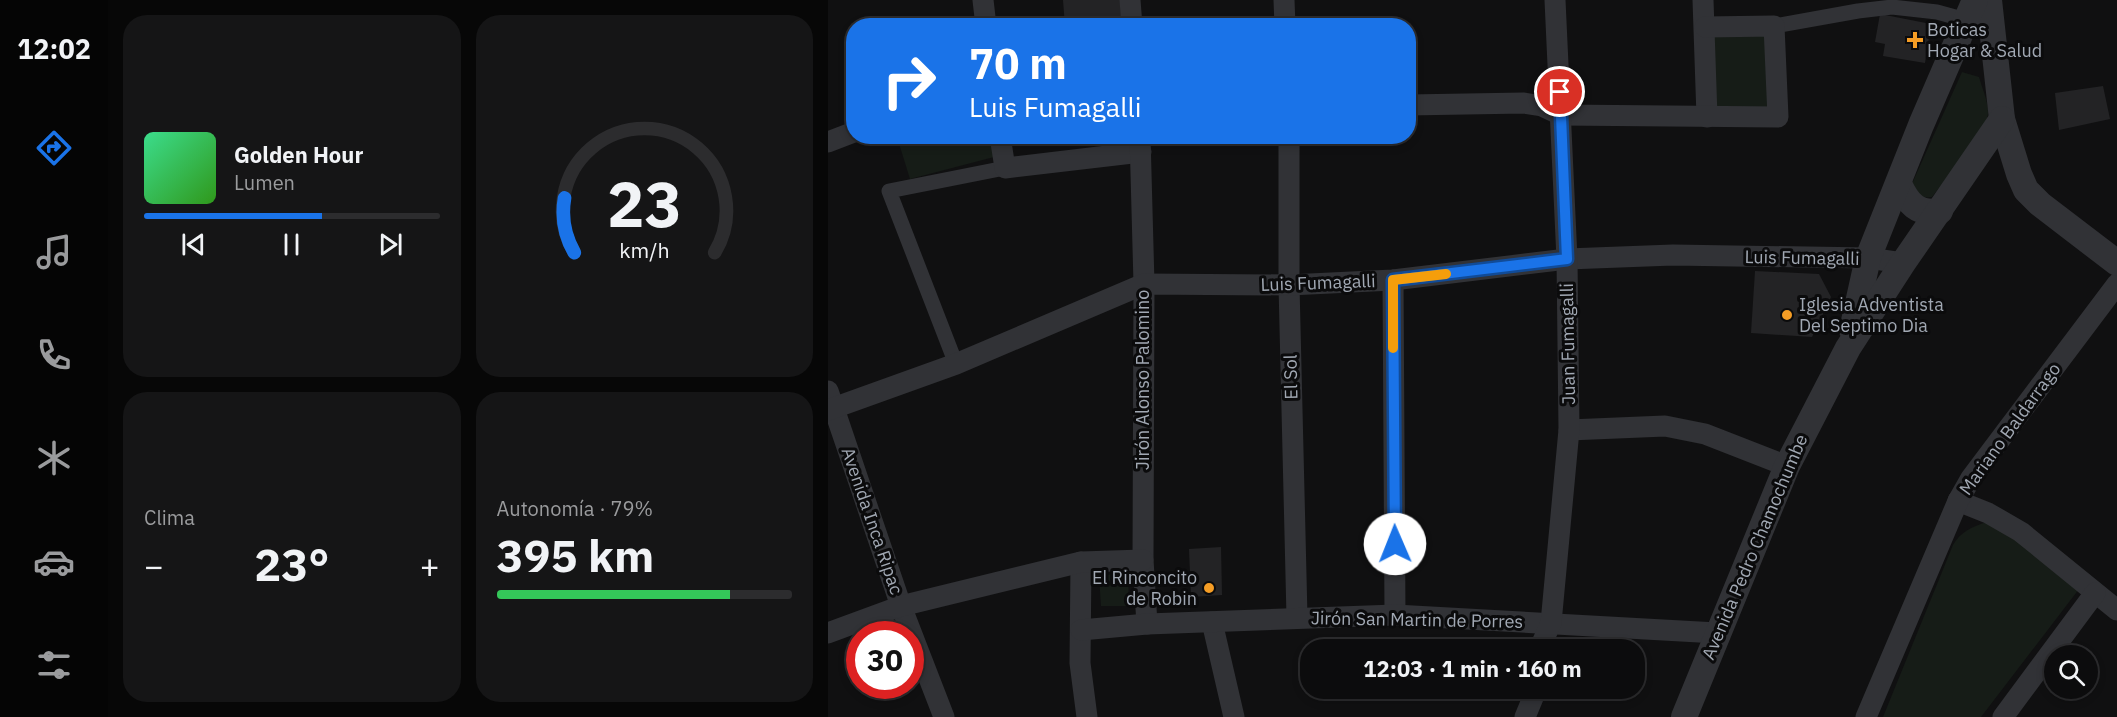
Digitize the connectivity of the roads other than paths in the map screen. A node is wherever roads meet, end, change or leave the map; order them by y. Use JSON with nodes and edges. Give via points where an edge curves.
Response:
{"nodes":[{"id":1,"x":983,"y":0,"type":"edge"},
{"id":2,"x":1130,"y":0,"type":"edge"},
{"id":3,"x":1284,"y":0,"type":"edge"},
{"id":4,"x":1555,"y":0,"type":"edge"},
{"id":5,"x":1703,"y":0,"type":"edge"},
{"id":6,"x":1989,"y":0,"type":"edge"},
{"id":7,"x":1971,"y":10,"type":"edge"},
{"id":8,"x":985,"y":18,"type":"edge"},
{"id":9,"x":1131,"y":18,"type":"edge"},
{"id":10,"x":1285,"y":18,"type":"edge"},
{"id":11,"x":1773,"y":26,"type":"junction"},
{"id":12,"x":1705,"y":27,"type":"junction"},
{"id":13,"x":1416,"y":105,"type":"edge"},
{"id":14,"x":1561,"y":115,"type":"junction"},
{"id":15,"x":1707,"y":117,"type":"junction"},
{"id":16,"x":2002,"y":119,"type":"junction"},
{"id":17,"x":846,"y":135,"type":"edge"},
{"id":18,"x":828,"y":142,"type":"edge"},
{"id":19,"x":1001,"y":144,"type":"edge"},
{"id":20,"x":1141,"y":144,"type":"edge"},
{"id":21,"x":1289,"y":144,"type":"edge"},
{"id":22,"x":1004,"y":167,"type":"junction"},
{"id":23,"x":1899,"y":184,"type":"junction"},
{"id":24,"x":1940,"y":211,"type":"junction"},
{"id":25,"x":1868,"y":258,"type":"junction"},
{"id":26,"x":1567,"y":259,"type":"junction"},
{"id":27,"x":1903,"y":263,"type":"junction"},
{"id":28,"x":2117,"y":263,"type":"edge"},
{"id":29,"x":1393,"y":280,"type":"junction"},
{"id":30,"x":1144,"y":284,"type":"junction"},
{"id":31,"x":2117,"y":284,"type":"edge"},
{"id":32,"x":1289,"y":285,"type":"junction"},
{"id":33,"x":1848,"y":348,"type":"junction"},
{"id":34,"x":956,"y":364,"type":"junction"},
{"id":35,"x":830,"y":403,"type":"edge"},
{"id":36,"x":1569,"y":430,"type":"junction"},
{"id":37,"x":1786,"y":466,"type":"junction"},
{"id":38,"x":1958,"y":501,"type":"junction"},
{"id":39,"x":1143,"y":560,"type":"junction"},
{"id":40,"x":1081,"y":562,"type":"junction"},
{"id":41,"x":2095,"y":593,"type":"junction"},
{"id":42,"x":901,"y":606,"type":"junction"},
{"id":43,"x":2117,"y":610,"type":"edge"},
{"id":44,"x":1395,"y":615,"type":"junction"},
{"id":45,"x":1297,"y":617,"type":"junction"},
{"id":46,"x":1212,"y":622,"type":"junction"},
{"id":47,"x":1551,"y":623,"type":"junction"},
{"id":48,"x":1147,"y":624,"type":"junction"},
{"id":49,"x":1081,"y":630,"type":"junction"},
{"id":50,"x":828,"y":633,"type":"edge"},
{"id":51,"x":1717,"y":633,"type":"junction"},
{"id":52,"x":1544,"y":639,"type":"edge"},
{"id":53,"x":1532,"y":699,"type":"edge"},
{"id":54,"x":944,"y":717,"type":"edge"},
{"id":55,"x":1087,"y":717,"type":"edge"},
{"id":56,"x":1234,"y":717,"type":"edge"},
{"id":57,"x":1525,"y":717,"type":"edge"},
{"id":58,"x":1684,"y":717,"type":"edge"},
{"id":59,"x":1866,"y":717,"type":"edge"},
{"id":60,"x":2003,"y":717,"type":"edge"}],
"edges":[{"from":1,"to":8,"type":"street"},
{"from":2,"to":9,"type":"street"},
{"from":3,"to":10,"type":"street"},
{"from":4,"to":14,"type":"street","name":"Juan Fumagalli"},
{"from":5,"to":12,"type":"street"},
{"from":6,"to":16,"type":"street"},
{"from":7,"to":11,"type":"street","via":[[1937,12],[1892,7]]},
{"from":7,"to":23,"type":"street","name":"Avenida Pedro Chamochumbe"},
{"from":11,"to":12,"type":"street"},
{"from":11,"to":15,"type":"street","via":[[1778,117]]},
{"from":12,"to":15,"type":"street"},
{"from":13,"to":14,"type":"street","via":[[1524,103]]},
{"from":14,"to":15,"type":"street"},
{"from":14,"to":26,"type":"street","name":"Juan Fumagalli"},
{"from":16,"to":24,"type":"street","name":"Avenida Pedro Chamochumbe"},
{"from":16,"to":28,"type":"street","via":[[2026,190]]},
{"from":17,"to":18,"type":"street"},
{"from":19,"to":22,"type":"street"},
{"from":20,"to":22,"type":"street"},
{"from":20,"to":30,"type":"street","name":"Jirón Alonso Palomino"},
{"from":21,"to":32,"type":"street","name":"El Sol"},
{"from":22,"to":34,"type":"street","via":[[889,191]]},
{"from":23,"to":24,"type":"street","via":[[1916,208],[1930,213]]},
{"from":23,"to":25,"type":"street","name":"Avenida Pedro Chamochumbe"},
{"from":24,"to":27,"type":"street","name":"Avenida Pedro Chamochumbe"},
{"from":25,"to":26,"type":"street","name":"Luis Fumagalli","via":[[1673,255]]},
{"from":25,"to":27,"type":"street","name":"Luis Fumagalli"},
{"from":25,"to":33,"type":"street","name":"Avenida Pedro Chamochumbe"},
{"from":26,"to":29,"type":"street","name":"Luis Fumagalli"},
{"from":26,"to":36,"type":"street","name":"Juan Fumagalli"},
{"from":27,"to":33,"type":"street","name":"Avenida Pedro Chamochumbe"},
{"from":29,"to":32,"type":"street","name":"Luis Fumagalli"},
{"from":29,"to":44,"type":"street"},
{"from":30,"to":32,"type":"street","name":"Luis Fumagalli"},
{"from":30,"to":34,"type":"street","name":"Luis Fumagalli"},
{"from":30,"to":39,"type":"street","name":"Jirón Alonso Palomino"},
{"from":31,"to":38,"type":"street","name":"Mariano Baldarrago","via":[[1971,478]]},
{"from":32,"to":45,"type":"street","name":"El Sol"},
{"from":33,"to":37,"type":"street","name":"Avenida Pedro Chamochumbe"},
{"from":34,"to":35,"type":"street","name":"Luis Fumagalli"},
{"from":35,"to":42,"type":"street","name":"Avenida Inca Ripac"},
{"from":36,"to":37,"type":"street","via":[[1665,426],[1705,434]]},
{"from":36,"to":47,"type":"street","name":"Juan Fumagalli"},
{"from":37,"to":51,"type":"street","name":"Avenida Pedro Chamochumbe"},
{"from":38,"to":41,"type":"street","via":[[2021,532]]},
{"from":38,"to":59,"type":"street","name":"Mariano Baldarrago"},
{"from":39,"to":40,"type":"street"},
{"from":39,"to":48,"type":"street","name":"Jirón Alonso Palomino"},
{"from":40,"to":42,"type":"street"},
{"from":40,"to":49,"type":"street"},
{"from":41,"to":43,"type":"street"},
{"from":41,"to":60,"type":"street"},
{"from":42,"to":50,"type":"street"},
{"from":42,"to":54,"type":"street","name":"Avenida Inca Ripac"},
{"from":44,"to":45,"type":"street","name":"Jirón San Martin de Porres"},
{"from":44,"to":47,"type":"street","name":"Jirón San Martin de Porres"},
{"from":45,"to":46,"type":"street","name":"Jirón San Martin de Porres"},
{"from":46,"to":48,"type":"street","name":"Jirón San Martin de Porres"},
{"from":46,"to":56,"type":"street"},
{"from":47,"to":51,"type":"street","name":"Jirón San Martin de Porres"},
{"from":47,"to":52,"type":"street","name":"Juan Fumagalli"},
{"from":48,"to":49,"type":"street","name":"Jirón San Martin de Porres"},
{"from":49,"to":55,"type":"street","via":[[1080,663]]},
{"from":51,"to":58,"type":"street","name":"Avenida Pedro Chamochumbe"},
{"from":53,"to":57,"type":"street"}]}
